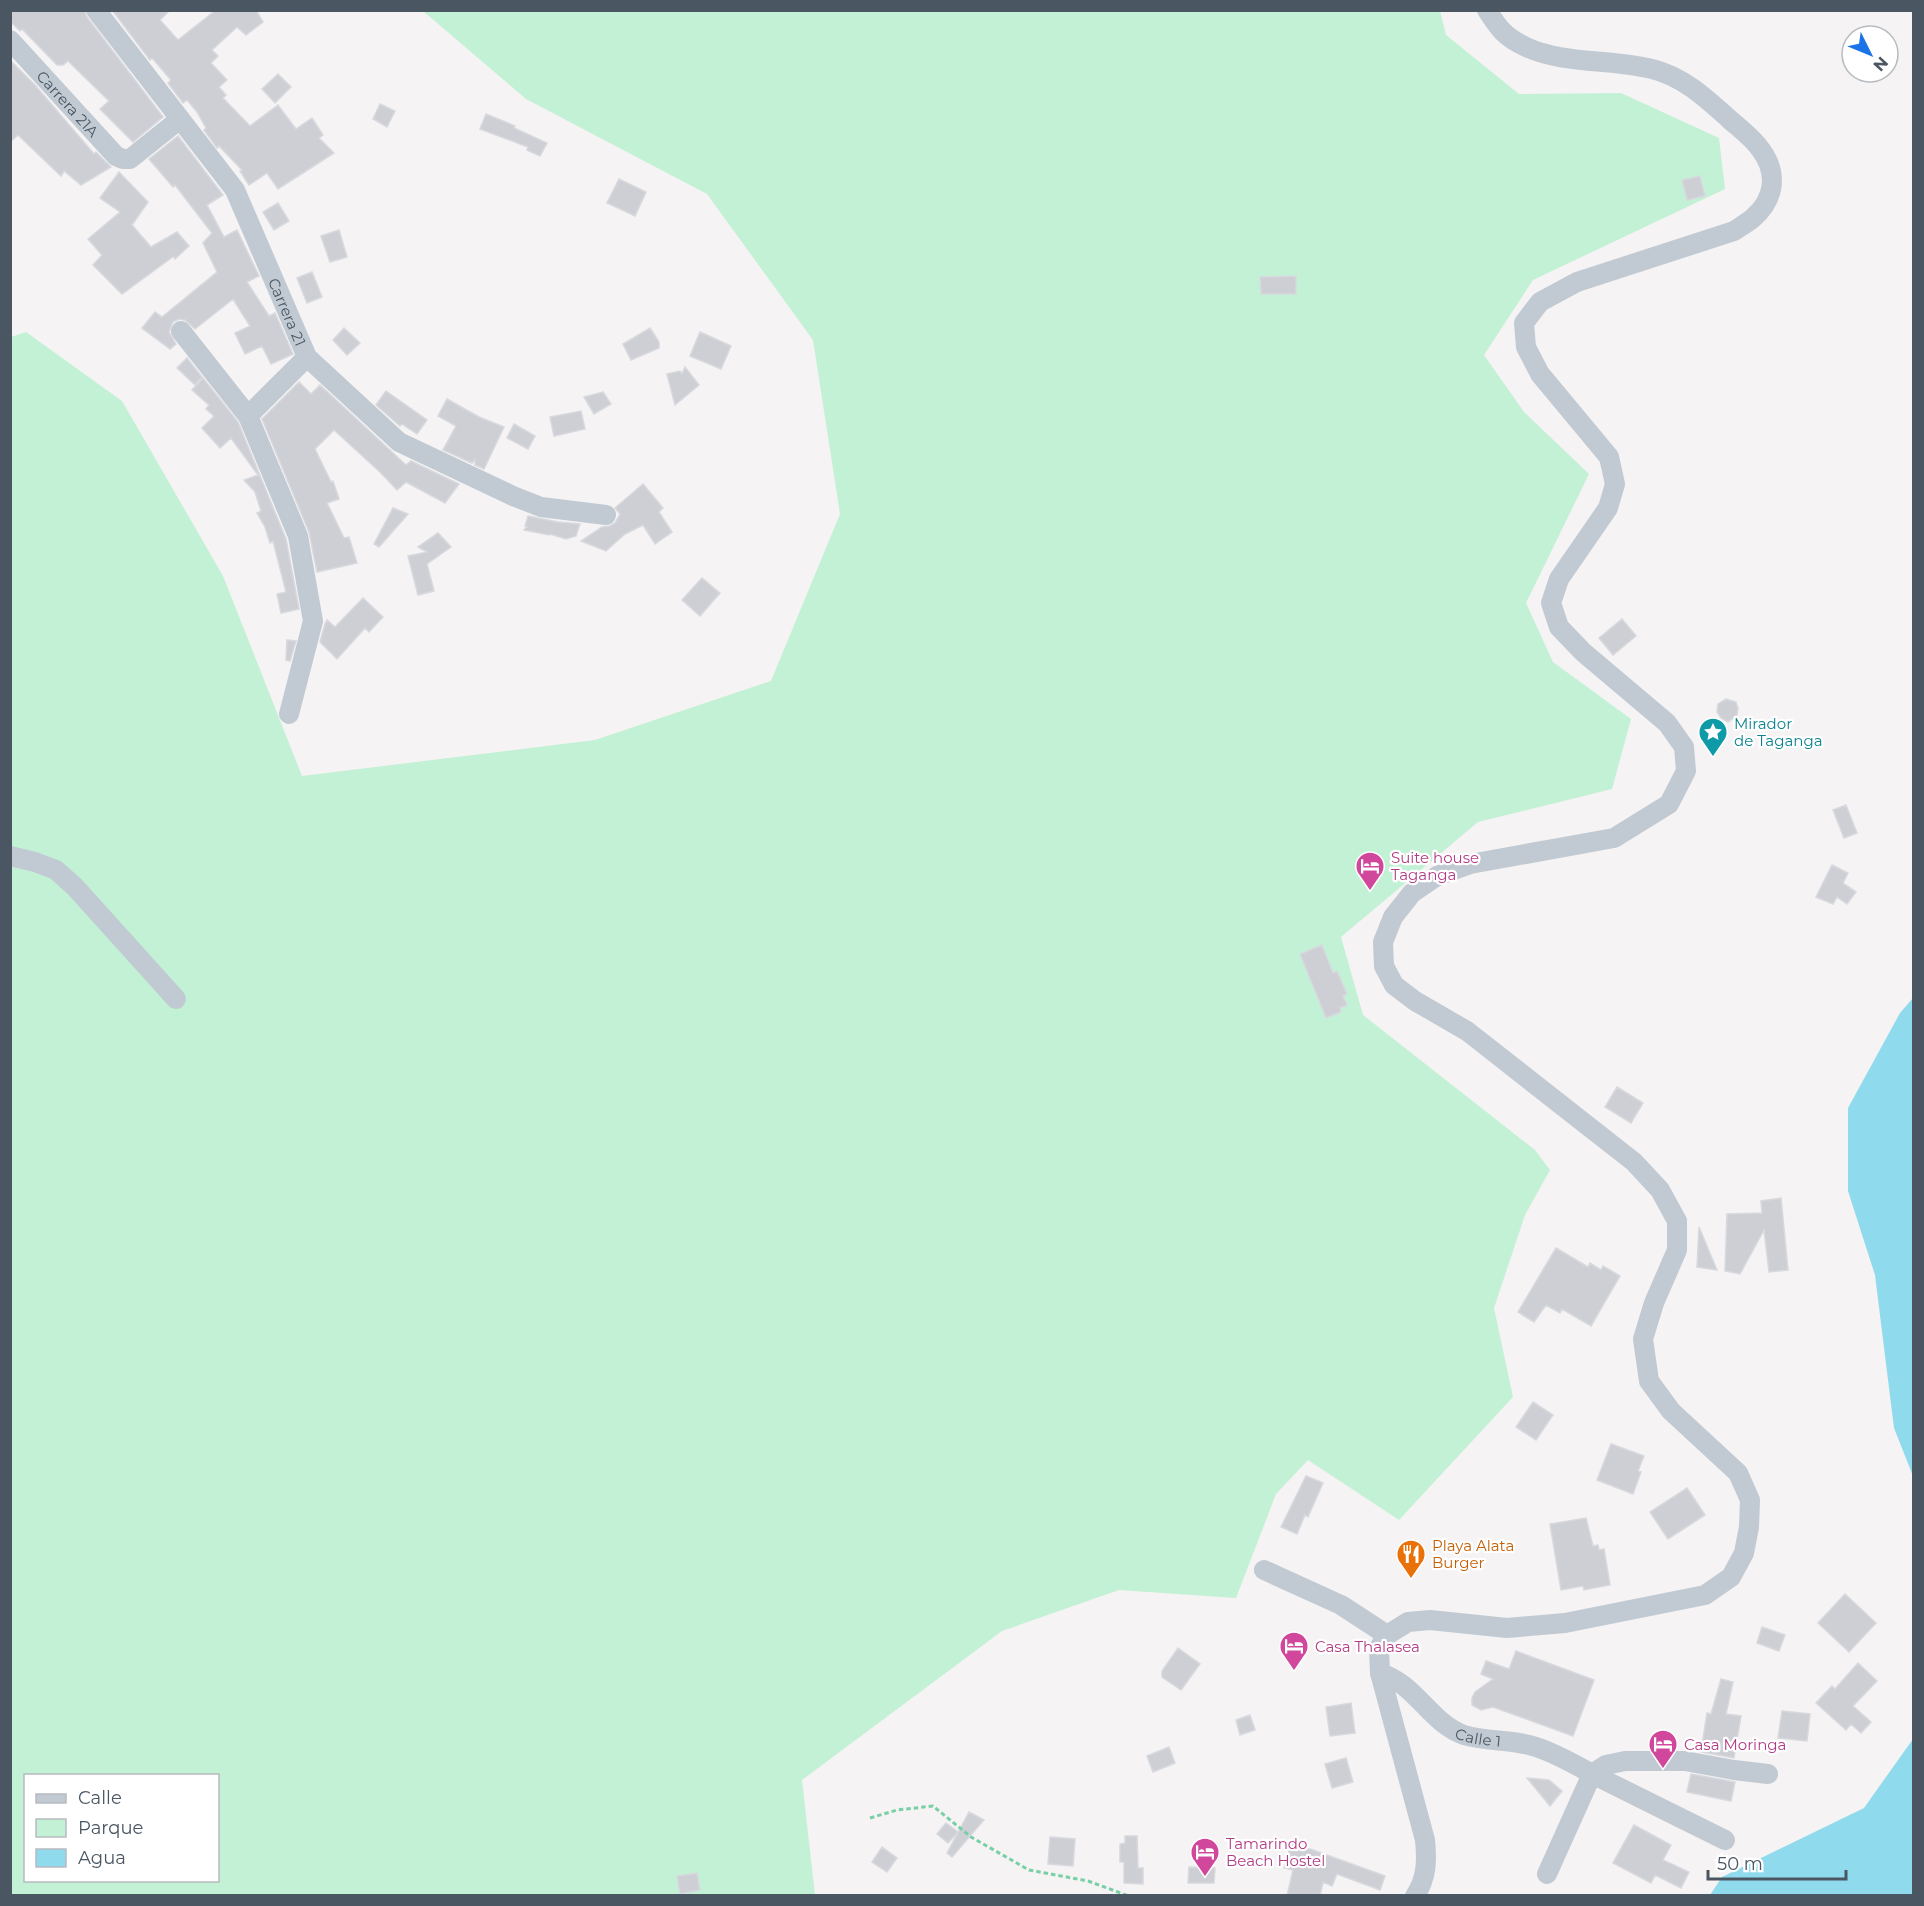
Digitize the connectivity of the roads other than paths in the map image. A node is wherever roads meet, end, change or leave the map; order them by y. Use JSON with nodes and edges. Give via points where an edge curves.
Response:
{"nodes":[{"id":1,"x":96,"y":10,"type":"edge"},
{"id":2,"x":1486,"y":10,"type":"edge"},
{"id":3,"x":10,"y":39,"type":"edge"},
{"id":4,"x":180,"y":119,"type":"junction"},
{"id":5,"x":180,"y":331,"type":"dead end"},
{"id":6,"x":307,"y":357,"type":"junction"},
{"id":7,"x":248,"y":416,"type":"junction"},
{"id":8,"x":606,"y":515,"type":"dead end"},
{"id":9,"x":289,"y":714,"type":"dead end"},
{"id":10,"x":10,"y":856,"type":"edge"},
{"id":11,"x":176,"y":999,"type":"dead end"},
{"id":12,"x":1263,"y":1570,"type":"dead end"},
{"id":13,"x":1387,"y":1635,"type":"junction"},
{"id":14,"x":1380,"y":1673,"type":"junction"},
{"id":15,"x":1768,"y":1773,"type":"dead end"},
{"id":16,"x":1592,"y":1774,"type":"junction"},
{"id":17,"x":1725,"y":1840,"type":"dead end"},
{"id":18,"x":1547,"y":1874,"type":"dead end"},
{"id":19,"x":1415,"y":1896,"type":"edge"}],
"edges":[{"from":1,"to":4,"type":"street","name":"Carrera 21"},
{"from":2,"to":13,"type":"street","via":[[1502,33],[1527,48],[1653,69],[1681,81],[1760,148],[1772,168],[1772,184],[1767,201],[1754,218],[1734,231],[1577,282],[1540,302],[1524,323],[1526,347],[1540,374],[1609,458],[1615,484],[1608,508],[1559,579],[1551,603],[1559,627],[1667,723],[1684,747],[1686,771],[1669,804],[1614,838],[1470,864],[1437,876],[1412,893],[1392,917],[1383,942],[1384,966],[1394,985],[1467,1031],[1634,1162],[1660,1190],[1677,1221],[1677,1250],[1643,1339],[1649,1380],[1671,1411],[1738,1473],[1750,1500],[1749,1527],[1744,1553],[1731,1577],[1705,1595],[1565,1623],[1507,1628],[1430,1620],[1408,1622]]},
{"from":3,"to":4,"type":"street","name":"Carrera 21A","via":[[116,156],[130,159]]},
{"from":4,"to":6,"type":"street","name":"Carrera 21","via":[[235,190]]},
{"from":5,"to":7,"type":"street"},
{"from":6,"to":7,"type":"street"},
{"from":6,"to":8,"type":"street","name":"Carrera 21","via":[[399,442],[541,507]]},
{"from":7,"to":9,"type":"street","via":[[298,536],[313,621]]},
{"from":10,"to":11,"type":"street","via":[[56,870]]},
{"from":12,"to":13,"type":"street","via":[[1341,1605]]},
{"from":13,"to":14,"type":"street","via":[[1379,1648]]},
{"from":14,"to":16,"type":"street","name":"Calle 1","via":[[1401,1682],[1446,1725],[1463,1734],[1533,1746]]},
{"from":14,"to":19,"type":"street","via":[[1425,1840],[1427,1866]]},
{"from":15,"to":16,"type":"street","via":[[1685,1761],[1625,1761],[1606,1765]]},
{"from":16,"to":17,"type":"street","name":"Calle 1"},
{"from":16,"to":18,"type":"street"}]}
